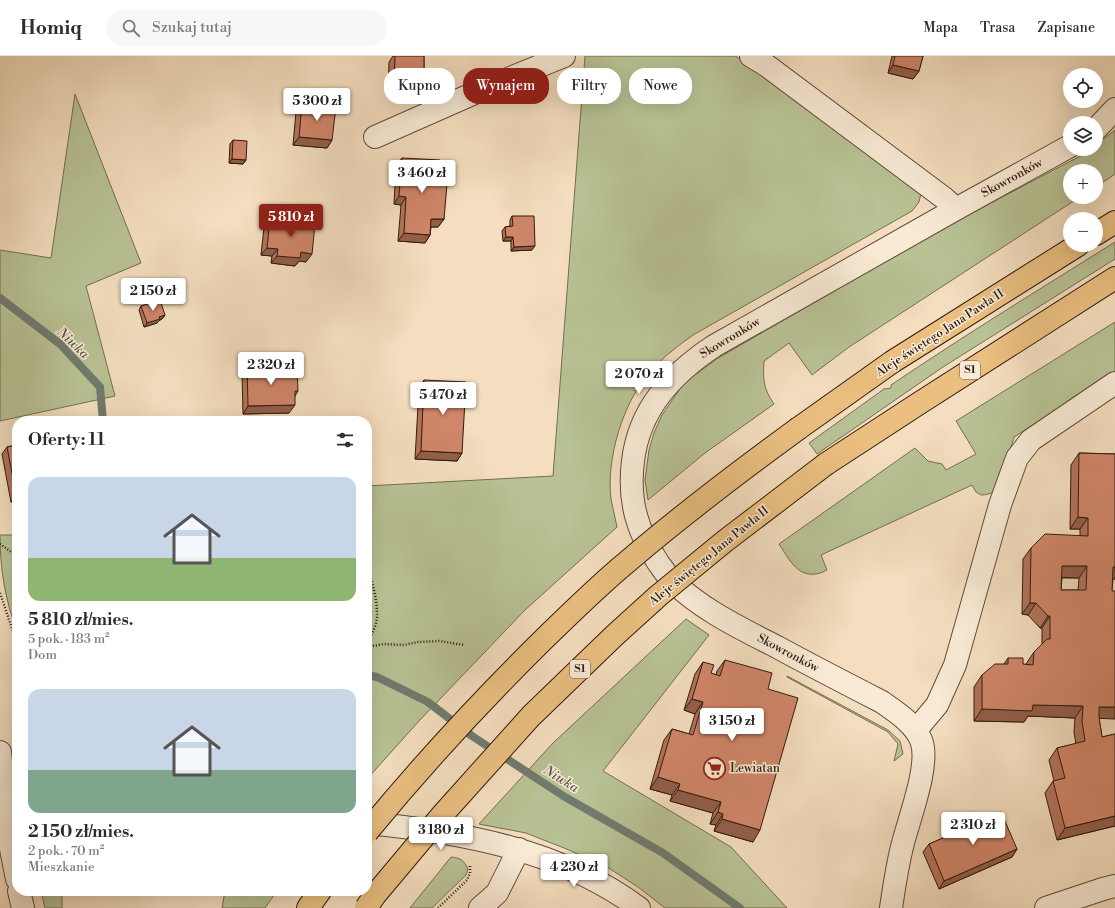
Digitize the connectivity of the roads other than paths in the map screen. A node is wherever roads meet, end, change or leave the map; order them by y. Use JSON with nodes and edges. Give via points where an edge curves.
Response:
{"nodes":[{"id":1,"x":564,"y":56,"type":"edge"},
{"id":2,"x":751,"y":56,"type":"edge"},
{"id":3,"x":1115,"y":109,"type":"edge"},
{"id":4,"x":1103,"y":121,"type":"edge"},
{"id":5,"x":375,"y":138,"type":"dead end"},
{"id":6,"x":1063,"y":150,"type":"edge"},
{"id":7,"x":956,"y":208,"type":"junction"},
{"id":8,"x":1115,"y":222,"type":"edge"},
{"id":9,"x":1103,"y":230,"type":"edge"},
{"id":10,"x":1067,"y":252,"type":"edge"},
{"id":11,"x":1115,"y":278,"type":"edge"},
{"id":12,"x":1115,"y":383,"type":"edge"},
{"id":13,"x":916,"y":730,"type":"junction"},
{"id":14,"x":0,"y":752,"type":"edge"},
{"id":15,"x":11,"y":798,"type":"edge"},
{"id":16,"x":372,"y":823,"type":"edge"},
{"id":17,"x":372,"y":826,"type":"edge"},
{"id":18,"x":520,"y":849,"type":"junction"},
{"id":19,"x":12,"y":854,"type":"edge"},
{"id":20,"x":1115,"y":886,"type":"edge"},
{"id":21,"x":20,"y":896,"type":"edge"},
{"id":22,"x":316,"y":896,"type":"edge"},
{"id":23,"x":22,"y":908,"type":"edge"},
{"id":24,"x":308,"y":908,"type":"edge"},
{"id":25,"x":366,"y":908,"type":"edge"},
{"id":26,"x":480,"y":908,"type":"edge"},
{"id":27,"x":639,"y":908,"type":"edge"},
{"id":28,"x":891,"y":908,"type":"edge"},
{"id":29,"x":1046,"y":908,"type":"edge"}],
"edges":[{"from":1,"to":5,"type":"street"},
{"from":2,"to":7,"type":"street"},
{"from":3,"to":4,"type":"street"},
{"from":6,"to":7,"type":"street","name":"Skowronków"},
{"from":7,"to":13,"type":"street","name":"Skowronków","via":[[692,360],[660,393],[650,410],[640,430],[632,468],[631,483],[636,519],[649,549],[670,578],[704,607],[882,702],[900,714]]},
{"from":8,"to":9,"type":"highway"},
{"from":10,"to":17,"type":"highway","name":"Aleje świętego Jana Pawła II","bridge":true,"via":[[892,362],[754,461],[626,562],[496,686],[403,787]]},
{"from":11,"to":25,"type":"highway","name":"Aleje świętego Jana Pawła II","number":"S1","bridge":true,"via":[[826,464],[658,596],[531,716],[443,814]]},
{"from":12,"to":13,"type":"street","via":[[1031,440],[1017,458],[1000,505],[955,665],[937,704]]},
{"from":13,"to":28,"type":"street","name":"Skowronków","via":[[924,749],[923,768],[902,848]]},
{"from":14,"to":15,"type":"street"},
{"from":15,"to":19,"type":"street","via":[[8,834]]},
{"from":16,"to":18,"type":"street","via":[[399,826]]},
{"from":18,"to":26,"type":"street","via":[[497,893]]},
{"from":18,"to":27,"type":"street","via":[[581,872]]},
{"from":20,"to":29,"type":"street"},
{"from":21,"to":23,"type":"street"},
{"from":22,"to":24,"type":"highway"}]}
